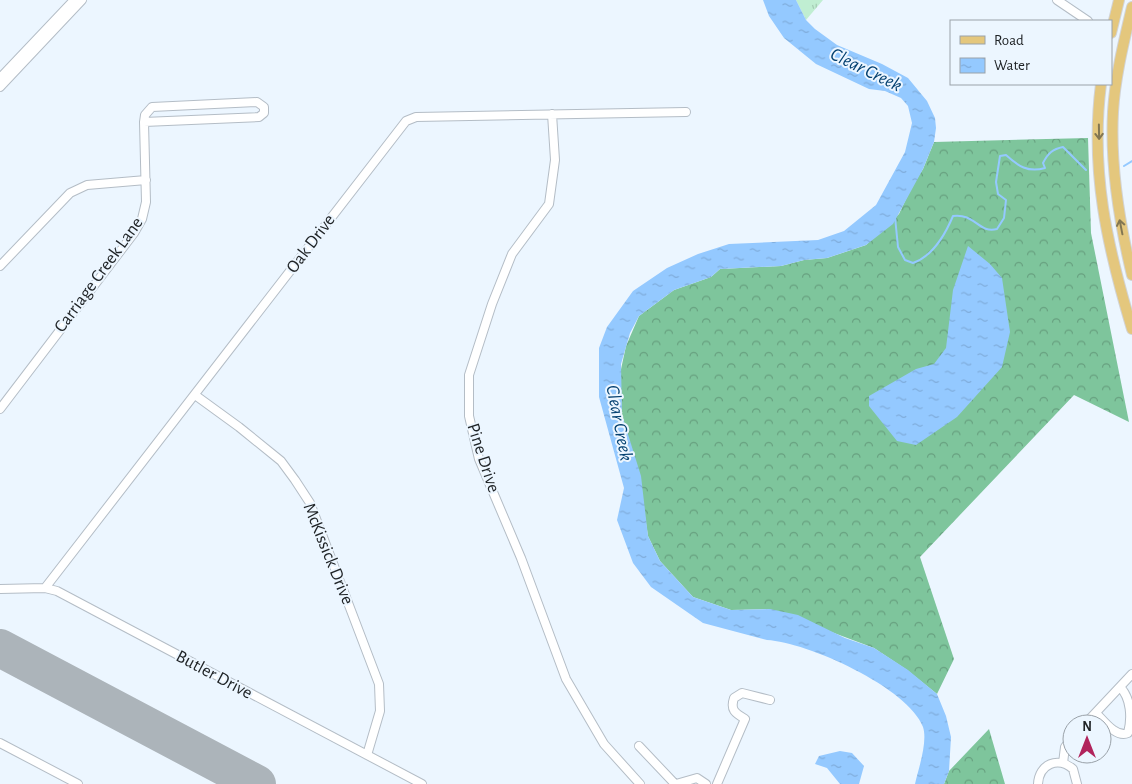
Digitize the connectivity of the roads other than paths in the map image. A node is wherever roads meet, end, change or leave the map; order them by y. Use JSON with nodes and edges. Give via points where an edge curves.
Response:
{"nodes":[{"id":1,"x":74,"y":0,"type":"edge"},
{"id":2,"x":82,"y":0,"type":"edge"},
{"id":3,"x":1057,"y":0,"type":"edge"},
{"id":4,"x":1119,"y":0,"type":"edge"},
{"id":5,"x":1132,"y":7,"type":"edge"},
{"id":6,"x":1087,"y":20,"type":"edge"},
{"id":7,"x":1112,"y":27,"type":"edge"},
{"id":8,"x":1112,"y":31,"type":"edge"},
{"id":9,"x":1126,"y":35,"type":"junction"},
{"id":10,"x":25,"y":56,"type":"junction"},
{"id":11,"x":0,"y":78,"type":"edge"},
{"id":12,"x":1102,"y":85,"type":"edge"},
{"id":13,"x":0,"y":87,"type":"edge"},
{"id":14,"x":686,"y":112,"type":"dead end"},
{"id":15,"x":552,"y":114,"type":"junction"},
{"id":16,"x":144,"y":122,"type":"junction"},
{"id":17,"x":146,"y":180,"type":"junction"},
{"id":18,"x":0,"y":266,"type":"edge"},
{"id":19,"x":1132,"y":274,"type":"edge"},
{"id":20,"x":1132,"y":329,"type":"edge"},
{"id":21,"x":195,"y":396,"type":"junction"},
{"id":22,"x":0,"y":409,"type":"edge"},
{"id":23,"x":45,"y":588,"type":"junction"},
{"id":24,"x":0,"y":589,"type":"edge"},
{"id":25,"x":1132,"y":674,"type":"edge"},
{"id":26,"x":1120,"y":687,"type":"junction"},
{"id":27,"x":770,"y":700,"type":"dead end"},
{"id":28,"x":1096,"y":713,"type":"joint"},
{"id":29,"x":0,"y":743,"type":"edge"},
{"id":30,"x":639,"y":746,"type":"dead end"},
{"id":31,"x":367,"y":755,"type":"junction"},
{"id":32,"x":1062,"y":763,"type":"edge"},
{"id":33,"x":1065,"y":764,"type":"edge"},
{"id":34,"x":78,"y":784,"type":"edge"},
{"id":35,"x":422,"y":784,"type":"edge"},
{"id":36,"x":640,"y":784,"type":"edge"},
{"id":37,"x":675,"y":784,"type":"edge"},
{"id":38,"x":706,"y":784,"type":"edge"},
{"id":39,"x":717,"y":784,"type":"edge"},
{"id":40,"x":1038,"y":784,"type":"edge"},
{"id":41,"x":1077,"y":784,"type":"edge"}],
"edges":[{"from":1,"to":10,"type":"street"},
{"from":2,"to":10,"type":"street"},
{"from":3,"to":6,"type":"street"},
{"from":4,"to":7,"type":"main road"},
{"from":5,"to":9,"type":"main road"},
{"from":8,"to":9,"type":"street"},
{"from":19,"to":9,"type":"main road","one_way":true,"via":[[1114,179],[1113,111]]},
{"from":10,"to":11,"type":"street"},
{"from":10,"to":13,"type":"street"},
{"from":12,"to":20,"type":"main road","one_way":true,"via":[[1098,108],[1101,205],[1114,270]]},
{"from":14,"to":15,"type":"street","name":"Oak Drive"},
{"from":15,"to":21,"type":"street","name":"Oak Drive","via":[[416,117],[406,121]]},
{"from":15,"to":36,"type":"street","name":"Pine Drive","via":[[555,160],[550,204],[512,254],[492,304],[469,375],[469,416],[479,459],[521,558],[566,679],[604,744]]},
{"from":16,"to":16,"type":"street","via":[[258,117],[264,113],[264,107],[257,102],[152,108],[145,115]]},
{"from":16,"to":17,"type":"street","name":"Carriage Creek Lane"},
{"from":17,"to":18,"type":"street","via":[[87,185],[70,193]]},
{"from":17,"to":22,"type":"street","name":"Carriage Creek Lane","via":[[145,211],[134,233]]},
{"from":21,"to":23,"type":"street","name":"Oak Drive"},
{"from":21,"to":31,"type":"street","name":"McKissick Drive","via":[[281,462],[310,503],[379,684],[380,712]]},
{"from":23,"to":24,"type":"street","name":"Butler Drive"},
{"from":23,"to":31,"type":"street","name":"Butler Drive","via":[[57,591]]},
{"from":25,"to":26,"type":"street"},
{"from":26,"to":28,"type":"street"},
{"from":26,"to":28,"type":"street","via":[[1131,702],[1131,728],[1128,733],[1117,732]]},
{"from":27,"to":39,"type":"street","via":[[742,693],[734,698],[732,706],[735,713],[745,719]]},
{"from":29,"to":34,"type":"street"},
{"from":30,"to":37,"type":"street"},
{"from":31,"to":35,"type":"street","name":"Butler Drive"},
{"from":32,"to":40,"type":"street","via":[[1045,767]]},
{"from":33,"to":41,"type":"street","via":[[1073,769]]},
{"from":37,"to":38,"type":"street","via":[[697,778]]}]}
